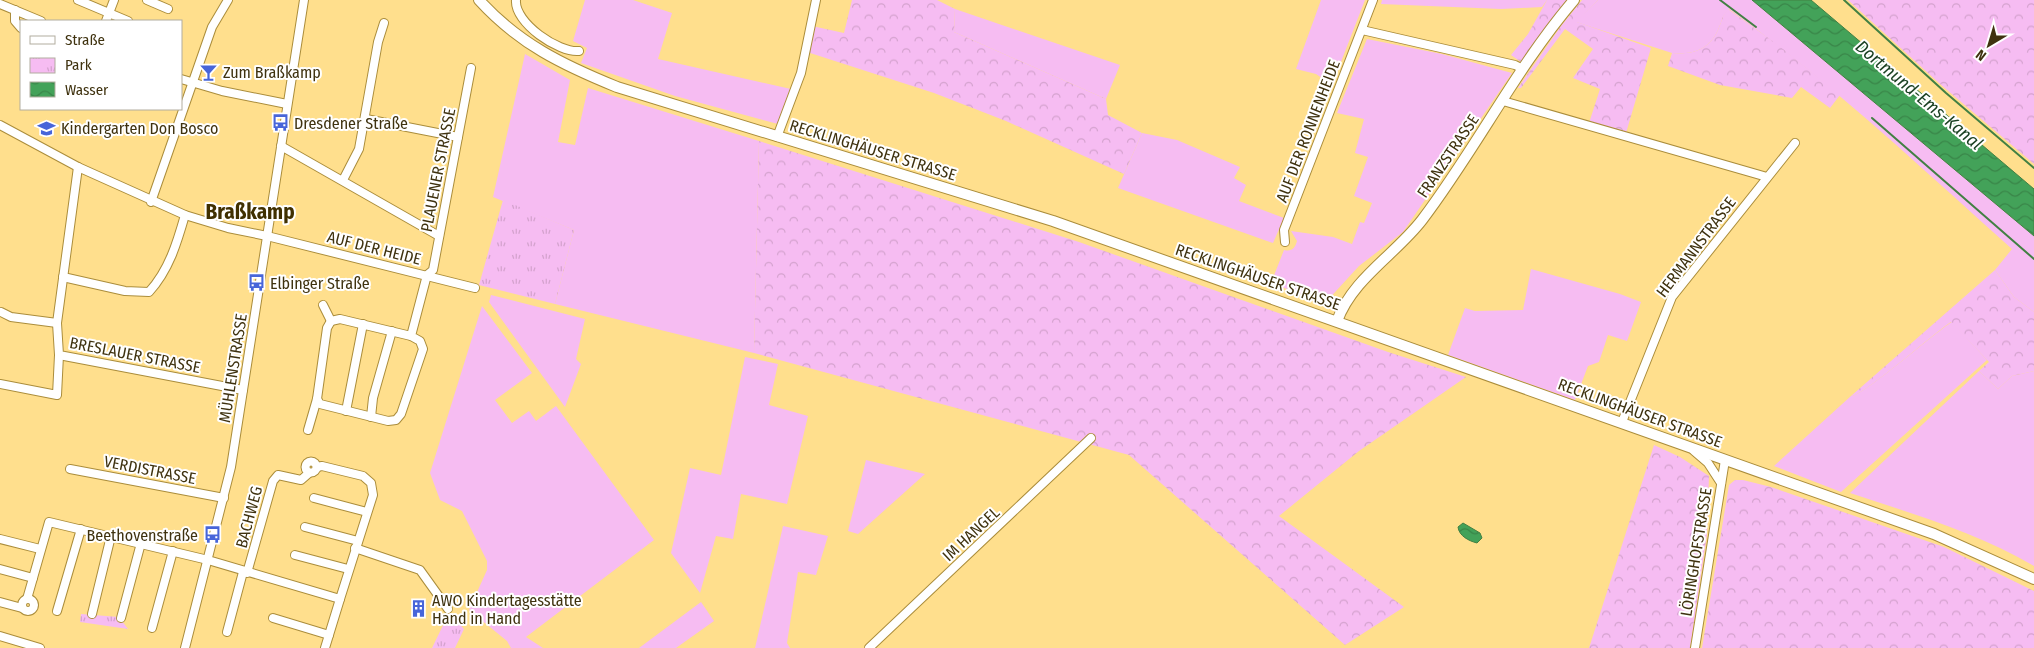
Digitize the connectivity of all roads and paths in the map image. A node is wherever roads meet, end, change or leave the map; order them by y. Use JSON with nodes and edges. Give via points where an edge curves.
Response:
{"nodes":[{"id":1,"x":78,"y":0,"type":"edge"},
{"id":2,"x":114,"y":0,"type":"edge"},
{"id":3,"x":147,"y":0,"type":"edge"},
{"id":4,"x":228,"y":0,"type":"edge"},
{"id":5,"x":304,"y":0,"type":"edge"},
{"id":6,"x":479,"y":0,"type":"edge"},
{"id":7,"x":516,"y":0,"type":"edge"},
{"id":8,"x":816,"y":0,"type":"edge"},
{"id":9,"x":1373,"y":0,"type":"edge"},
{"id":10,"x":1574,"y":0,"type":"edge"},
{"id":11,"x":3,"y":3,"type":"edge"},
{"id":12,"x":168,"y":9,"type":"dead end"},
{"id":13,"x":15,"y":10,"type":"junction"},
{"id":14,"x":108,"y":17,"type":"edge"},
{"id":15,"x":39,"y":20,"type":"edge"},
{"id":16,"x":123,"y":20,"type":"edge"},
{"id":17,"x":384,"y":23,"type":"dead end"},
{"id":18,"x":20,"y":27,"type":"edge"},
{"id":19,"x":1362,"y":30,"type":"junction"},
{"id":20,"x":579,"y":51,"type":"dead end"},
{"id":21,"x":471,"y":68,"type":"dead end"},
{"id":22,"x":1524,"y":69,"type":"junction"},
{"id":23,"x":182,"y":79,"type":"edge"},
{"id":24,"x":194,"y":83,"type":"junction"},
{"id":25,"x":1503,"y":101,"type":"junction"},
{"id":26,"x":287,"y":104,"type":"junction"},
{"id":27,"x":366,"y":119,"type":"junction"},
{"id":28,"x":0,"y":125,"type":"edge"},
{"id":29,"x":458,"y":137,"type":"junction"},
{"id":30,"x":776,"y":137,"type":"junction"},
{"id":31,"x":1795,"y":143,"type":"dead end"},
{"id":32,"x":281,"y":146,"type":"junction"},
{"id":33,"x":78,"y":166,"type":"junction"},
{"id":34,"x":1767,"y":177,"type":"junction"},
{"id":35,"x":343,"y":180,"type":"junction"},
{"id":36,"x":151,"y":202,"type":"junction"},
{"id":37,"x":185,"y":215,"type":"junction"},
{"id":38,"x":267,"y":236,"type":"junction"},
{"id":39,"x":439,"y":236,"type":"junction"},
{"id":40,"x":1285,"y":242,"type":"dead end"},
{"id":41,"x":427,"y":275,"type":"junction"},
{"id":42,"x":63,"y":277,"type":"junction"},
{"id":43,"x":475,"y":288,"type":"dead end"},
{"id":44,"x":323,"y":305,"type":"dead end"},
{"id":45,"x":0,"y":312,"type":"edge"},
{"id":46,"x":331,"y":321,"type":"junction"},
{"id":47,"x":1337,"y":321,"type":"junction"},
{"id":48,"x":57,"y":323,"type":"junction"},
{"id":49,"x":363,"y":324,"type":"junction"},
{"id":50,"x":392,"y":331,"type":"junction"},
{"id":51,"x":411,"y":336,"type":"junction"},
{"id":52,"x":59,"y":354,"type":"junction"},
{"id":53,"x":0,"y":384,"type":"edge"},
{"id":54,"x":244,"y":390,"type":"junction"},
{"id":55,"x":317,"y":399,"type":"junction"},
{"id":56,"x":346,"y":411,"type":"junction"},
{"id":57,"x":371,"y":417,"type":"junction"},
{"id":58,"x":1622,"y":422,"type":"junction"},
{"id":59,"x":308,"y":430,"type":"dead end"},
{"id":60,"x":1091,"y":438,"type":"dead end"},
{"id":61,"x":1689,"y":447,"type":"junction"},
{"id":62,"x":1725,"y":460,"type":"junction"},
{"id":63,"x":70,"y":468,"type":"dead end"},
{"id":64,"x":1721,"y":483,"type":"junction"},
{"id":65,"x":224,"y":498,"type":"junction"},
{"id":66,"x":314,"y":498,"type":"dead end"},
{"id":67,"x":367,"y":512,"type":"junction"},
{"id":68,"x":305,"y":527,"type":"dead end"},
{"id":69,"x":81,"y":529,"type":"junction"},
{"id":70,"x":111,"y":536,"type":"junction"},
{"id":71,"x":0,"y":539,"type":"edge"},
{"id":72,"x":142,"y":543,"type":"junction"},
{"id":73,"x":356,"y":544,"type":"junction"},
{"id":74,"x":40,"y":549,"type":"junction"},
{"id":75,"x":173,"y":552,"type":"junction"},
{"id":76,"x":295,"y":555,"type":"dead end"},
{"id":77,"x":208,"y":560,"type":"junction"},
{"id":78,"x":348,"y":569,"type":"junction"},
{"id":79,"x":0,"y":570,"type":"edge"},
{"id":80,"x":245,"y":572,"type":"junction"},
{"id":81,"x":33,"y":578,"type":"junction"},
{"id":82,"x":2034,"y":579,"type":"edge"},
{"id":83,"x":340,"y":599,"type":"junction"},
{"id":84,"x":0,"y":602,"type":"edge"},
{"id":85,"x":448,"y":608,"type":"dead end"},
{"id":86,"x":57,"y":611,"type":"dead end"},
{"id":87,"x":92,"y":614,"type":"dead end"},
{"id":88,"x":121,"y":618,"type":"dead end"},
{"id":89,"x":273,"y":618,"type":"dead end"},
{"id":90,"x":152,"y":628,"type":"dead end"},
{"id":91,"x":227,"y":632,"type":"dead end"},
{"id":92,"x":329,"y":635,"type":"junction"},
{"id":93,"x":0,"y":636,"type":"edge"},
{"id":94,"x":24,"y":645,"type":"edge"},
{"id":95,"x":40,"y":648,"type":"edge"},
{"id":96,"x":185,"y":648,"type":"edge"},
{"id":97,"x":325,"y":648,"type":"edge"},
{"id":98,"x":869,"y":648,"type":"edge"},
{"id":99,"x":1695,"y":648,"type":"edge"}],
"edges":[{"from":1,"to":14,"type":"street"},
{"from":2,"to":14,"type":"street"},
{"from":3,"to":12,"type":"street"},
{"from":4,"to":24,"type":"street","via":[[212,27]]},
{"from":5,"to":26,"type":"street","name":"MÜHLENSTRASSE"},
{"from":6,"to":30,"type":"main road","name":"RECKLINGHÄUSER STRASSE","via":[[527,44],[572,69],[617,87]]},
{"from":7,"to":20,"type":"street","via":[[521,19],[558,46],[569,52]]},
{"from":8,"to":30,"type":"street","name":"RECKLINGHÄUSER STRASSE","via":[[800,73]]},
{"from":9,"to":19,"type":"street","name":"AUF DER RONNENHEIDE"},
{"from":10,"to":22,"type":"main road","name":"FRANZSTRASSE"},
{"from":11,"to":13,"type":"street"},
{"from":13,"to":15,"type":"street"},
{"from":13,"to":18,"type":"street","via":[[14,21]]},
{"from":14,"to":16,"type":"street"},
{"from":17,"to":27,"type":"street"},
{"from":19,"to":22,"type":"street"},
{"from":19,"to":40,"type":"street","name":"AUF DER RONNENHEIDE","via":[[1284,230]]},
{"from":21,"to":29,"type":"street","name":"PLAUENER STRASSE"},
{"from":22,"to":25,"type":"main road","name":"FRANZSTRASSE"},
{"from":23,"to":24,"type":"street"},
{"from":24,"to":26,"type":"street"},
{"from":24,"to":36,"type":"street"},
{"from":25,"to":34,"type":"street"},
{"from":25,"to":47,"type":"main road","name":"FRANZSTRASSE","via":[[1422,221],[1369,273],[1341,310]]},
{"from":26,"to":32,"type":"street","name":"MÜHLENSTRASSE"},
{"from":27,"to":29,"type":"street"},
{"from":27,"to":35,"type":"street","via":[[360,149]]},
{"from":28,"to":33,"type":"street"},
{"from":29,"to":39,"type":"street","name":"PLAUENER STRASSE"},
{"from":30,"to":47,"type":"main road","name":"RECKLINGHÄUSER STRASSE","via":[[1053,221]]},
{"from":31,"to":34,"type":"street","name":"HERMANNSTRASSE"},
{"from":32,"to":35,"type":"street"},
{"from":32,"to":38,"type":"street","name":"MÜHLENSTRASSE"},
{"from":33,"to":36,"type":"street"},
{"from":33,"to":42,"type":"street","name":"BRESLAUER STRASSE"},
{"from":34,"to":58,"type":"street","name":"HERMANNSTRASSE","via":[[1672,297]]},
{"from":35,"to":39,"type":"street"},
{"from":36,"to":37,"type":"street"},
{"from":37,"to":38,"type":"street"},
{"from":37,"to":42,"type":"street","via":[[166,269],[149,292],[125,291]]},
{"from":38,"to":41,"type":"street","name":"AUF DER HEIDE"},
{"from":38,"to":54,"type":"street","name":"MÜHLENSTRASSE"},
{"from":39,"to":41,"type":"street","name":"PLAUENER STRASSE","via":[[433,270]]},
{"from":41,"to":43,"type":"street","name":"AUF DER HEIDE"},
{"from":41,"to":51,"type":"street","name":"PLAUENER STRASSE"},
{"from":42,"to":48,"type":"street","name":"BRESLAUER STRASSE"},
{"from":44,"to":46,"type":"street"},
{"from":45,"to":48,"type":"street","via":[[11,317]]},
{"from":46,"to":49,"type":"street","via":[[340,319]]},
{"from":46,"to":55,"type":"street","via":[[327,328]]},
{"from":47,"to":58,"type":"main road","name":"RECKLINGHÄUSER STRASSE"},
{"from":48,"to":52,"type":"street","name":"BRESLAUER STRASSE"},
{"from":49,"to":50,"type":"street"},
{"from":49,"to":56,"type":"street"},
{"from":50,"to":51,"type":"street"},
{"from":50,"to":57,"type":"street","via":[[373,398]]},
{"from":51,"to":57,"type":"street","via":[[420,341],[423,349],[401,414],[396,420],[388,421]]},
{"from":52,"to":53,"type":"street","via":[[57,394]]},
{"from":52,"to":54,"type":"street","name":"BRESLAUER STRASSE"},
{"from":54,"to":65,"type":"street","name":"MÜHLENSTRASSE"},
{"from":55,"to":56,"type":"street","via":[[320,404]]},
{"from":55,"to":59,"type":"street"},
{"from":56,"to":57,"type":"street"},
{"from":58,"to":61,"type":"main road","name":"RECKLINGHÄUSER STRASSE"},
{"from":60,"to":98,"type":"street","name":"IM HANGEL"},
{"from":61,"to":62,"type":"main road","name":"RECKLINGHÄUSER STRASSE"},
{"from":61,"to":64,"type":"street","via":[[1708,463]]},
{"from":62,"to":64,"type":"street","name":"LÖRINGHOFSTRASSE"},
{"from":62,"to":82,"type":"main road","name":"RECKLINGHÄUSER STRASSE","via":[[1934,534]]},
{"from":63,"to":65,"type":"street","name":"VERDISTRASSE"},
{"from":64,"to":99,"type":"street","name":"LÖRINGHOFSTRASSE"},
{"from":65,"to":77,"type":"street","name":"MÜHLENSTRASSE"},
{"from":66,"to":67,"type":"street"},
{"from":67,"to":73,"type":"street"},
{"from":67,"to":80,"type":"street","name":"BACHWEG","via":[[373,495],[371,483],[363,476],[322,466],[301,480],[278,475],[273,481]]},
{"from":68,"to":73,"type":"street"},
{"from":69,"to":70,"type":"street"},
{"from":69,"to":74,"type":"street","via":[[49,522]]},
{"from":69,"to":86,"type":"street"},
{"from":70,"to":72,"type":"street"},
{"from":70,"to":87,"type":"street"},
{"from":71,"to":74,"type":"street"},
{"from":72,"to":75,"type":"street"},
{"from":72,"to":88,"type":"street"},
{"from":73,"to":78,"type":"street"},
{"from":73,"to":85,"type":"street","via":[[420,570]]},
{"from":74,"to":81,"type":"street"},
{"from":75,"to":77,"type":"street"},
{"from":75,"to":90,"type":"street"},
{"from":76,"to":78,"type":"street"},
{"from":77,"to":80,"type":"street"},
{"from":77,"to":96,"type":"street","name":"MÜHLENSTRASSE"},
{"from":78,"to":83,"type":"street"},
{"from":79,"to":81,"type":"street"},
{"from":80,"to":83,"type":"street"},
{"from":80,"to":91,"type":"street"},
{"from":81,"to":84,"type":"street","via":[[22,608]]},
{"from":83,"to":92,"type":"street"},
{"from":89,"to":92,"type":"street"},
{"from":92,"to":97,"type":"street"},
{"from":93,"to":94,"type":"street"},
{"from":94,"to":95,"type":"street"}]}
